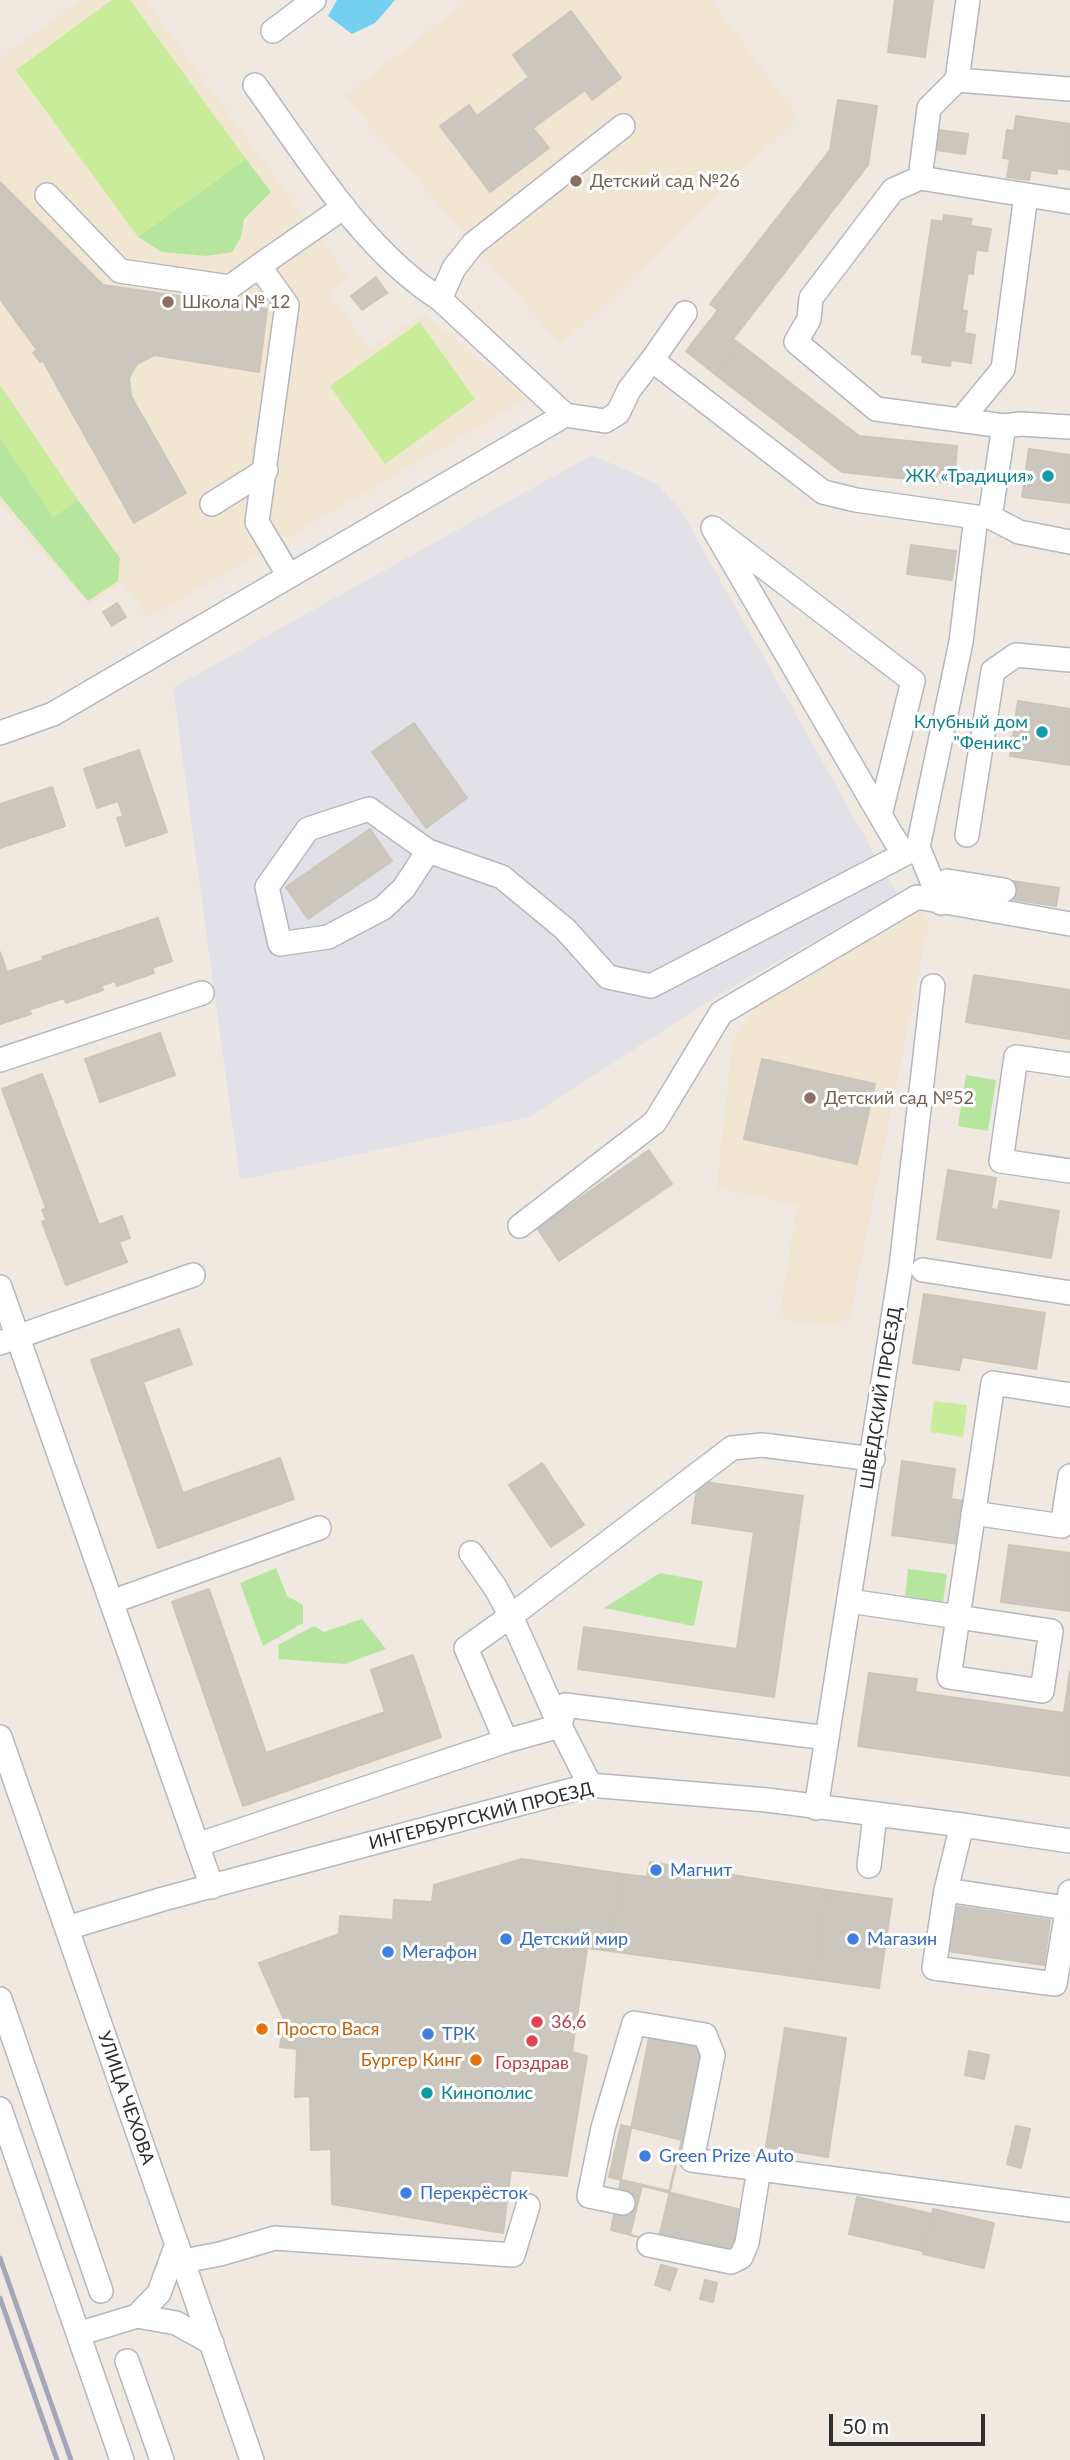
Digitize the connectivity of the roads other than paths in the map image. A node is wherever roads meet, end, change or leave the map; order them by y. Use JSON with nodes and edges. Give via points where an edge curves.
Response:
{"nodes":[{"id":1,"x":314,"y":0,"type":"edge"},
{"id":2,"x":968,"y":0,"type":"edge"},
{"id":3,"x":273,"y":31,"type":"dead end"},
{"id":4,"x":957,"y":80,"type":"junction"},
{"id":5,"x":255,"y":85,"type":"dead end"},
{"id":6,"x":1070,"y":89,"type":"edge"},
{"id":7,"x":623,"y":126,"type":"dead end"},
{"id":8,"x":920,"y":178,"type":"junction"},
{"id":9,"x":47,"y":195,"type":"dead end"},
{"id":10,"x":1026,"y":195,"type":"junction"},
{"id":11,"x":1070,"y":202,"type":"edge"},
{"id":12,"x":344,"y":207,"type":"junction"},
{"id":13,"x":259,"y":266,"type":"junction"},
{"id":14,"x":440,"y":299,"type":"junction"},
{"id":15,"x":685,"y":313,"type":"dead end"},
{"id":16,"x":652,"y":360,"type":"junction"},
{"id":17,"x":565,"y":415,"type":"junction"},
{"id":18,"x":961,"y":420,"type":"junction"},
{"id":19,"x":1004,"y":426,"type":"junction"},
{"id":20,"x":1070,"y":427,"type":"edge"},
{"id":21,"x":266,"y":470,"type":"junction"},
{"id":22,"x":212,"y":504,"type":"dead end"},
{"id":23,"x":983,"y":517,"type":"junction"},
{"id":24,"x":1070,"y":542,"type":"edge"},
{"id":25,"x":289,"y":576,"type":"junction"},
{"id":26,"x":1070,"y":660,"type":"edge"},
{"id":27,"x":0,"y":733,"type":"edge"},
{"id":28,"x":880,"y":815,"type":"junction"},
{"id":29,"x":967,"y":835,"type":"dead end"},
{"id":30,"x":911,"y":850,"type":"junction"},
{"id":31,"x":428,"y":851,"type":"junction"},
{"id":32,"x":947,"y":881,"type":"dead end"},
{"id":33,"x":1004,"y":890,"type":"dead end"},
{"id":34,"x":941,"y":903,"type":"junction"},
{"id":35,"x":1070,"y":924,"type":"edge"},
{"id":36,"x":933,"y":986,"type":"dead end"},
{"id":37,"x":202,"y":993,"type":"dead end"},
{"id":38,"x":0,"y":1060,"type":"edge"},
{"id":39,"x":1070,"y":1065,"type":"edge"},
{"id":40,"x":1070,"y":1171,"type":"edge"},
{"id":41,"x":520,"y":1226,"type":"dead end"},
{"id":42,"x":923,"y":1270,"type":"dead end"},
{"id":43,"x":192,"y":1275,"type":"dead end"},
{"id":44,"x":0,"y":1287,"type":"edge"},
{"id":45,"x":1070,"y":1293,"type":"edge"},
{"id":46,"x":9,"y":1340,"type":"edge"},
{"id":47,"x":1070,"y":1395,"type":"edge"},
{"id":48,"x":873,"y":1459,"type":"junction"},
{"id":49,"x":1070,"y":1476,"type":"edge"},
{"id":50,"x":973,"y":1513,"type":"junction"},
{"id":51,"x":319,"y":1528,"type":"dead end"},
{"id":52,"x":471,"y":1553,"type":"dead end"},
{"id":53,"x":849,"y":1601,"type":"junction"},
{"id":54,"x":111,"y":1602,"type":"junction"},
{"id":55,"x":511,"y":1616,"type":"junction"},
{"id":56,"x":958,"y":1617,"type":"junction"},
{"id":57,"x":560,"y":1726,"type":"junction"},
{"id":58,"x":0,"y":1737,"type":"edge"},
{"id":59,"x":827,"y":1738,"type":"junction"},
{"id":60,"x":506,"y":1741,"type":"junction"},
{"id":61,"x":590,"y":1785,"type":"junction"},
{"id":62,"x":816,"y":1808,"type":"junction"},
{"id":63,"x":875,"y":1815,"type":"junction"},
{"id":64,"x":962,"y":1825,"type":"junction"},
{"id":65,"x":1070,"y":1841,"type":"edge"},
{"id":66,"x":197,"y":1845,"type":"junction"},
{"id":67,"x":869,"y":1866,"type":"dead end"},
{"id":68,"x":212,"y":1887,"type":"junction"},
{"id":69,"x":946,"y":1890,"type":"junction"},
{"id":70,"x":1068,"y":1900,"type":"edge"},
{"id":71,"x":67,"y":1928,"type":"junction"},
{"id":72,"x":0,"y":1999,"type":"edge"},
{"id":73,"x":0,"y":2109,"type":"edge"},
{"id":74,"x":759,"y":2169,"type":"junction"},
{"id":75,"x":623,"y":2203,"type":"dead end"},
{"id":76,"x":528,"y":2206,"type":"dead end"},
{"id":77,"x":1070,"y":2210,"type":"edge"},
{"id":78,"x":649,"y":2245,"type":"dead end"},
{"id":79,"x":181,"y":2253,"type":"junction"},
{"id":80,"x":101,"y":2291,"type":"dead end"},
{"id":81,"x":137,"y":2316,"type":"junction"},
{"id":82,"x":78,"y":2334,"type":"junction"},
{"id":83,"x":212,"y":2343,"type":"junction"},
{"id":84,"x":127,"y":2361,"type":"dead end"},
{"id":85,"x":122,"y":2460,"type":"edge"},
{"id":86,"x":162,"y":2460,"type":"edge"},
{"id":87,"x":252,"y":2460,"type":"edge"}],
"edges":[{"from":1,"to":3,"type":"street"},
{"from":2,"to":4,"type":"street"},
{"from":4,"to":6,"type":"street"},
{"from":4,"to":8,"type":"street","via":[[929,108]]},
{"from":5,"to":12,"type":"street"},
{"from":7,"to":14,"type":"street","via":[[473,244],[454,268]]},
{"from":8,"to":10,"type":"street"},
{"from":8,"to":18,"type":"street","via":[[893,190],[811,298],[809,319],[796,342],[876,409]]},
{"from":9,"to":13,"type":"street","via":[[120,271],[230,287]]},
{"from":10,"to":11,"type":"street"},
{"from":10,"to":18,"type":"street","via":[[1003,369]]},
{"from":12,"to":13,"type":"street"},
{"from":12,"to":14,"type":"street","via":[[366,236]]},
{"from":13,"to":21,"type":"street","via":[[287,304]]},
{"from":14,"to":17,"type":"street"},
{"from":15,"to":16,"type":"street"},
{"from":16,"to":17,"type":"street","via":[[618,413],[605,421]]},
{"from":16,"to":23,"type":"street","via":[[823,492]]},
{"from":17,"to":25,"type":"street"},
{"from":18,"to":19,"type":"street"},
{"from":19,"to":20,"type":"street"},
{"from":19,"to":23,"type":"street"},
{"from":21,"to":22,"type":"street"},
{"from":21,"to":25,"type":"street","via":[[257,522]]},
{"from":23,"to":24,"type":"street","via":[[1019,532]]},
{"from":23,"to":30,"type":"street","via":[[961,642]]},
{"from":25,"to":27,"type":"street","via":[[53,713]]},
{"from":26,"to":29,"type":"street","via":[[1016,654],[993,671]]},
{"from":28,"to":28,"type":"street","via":[[824,719],[713,528],[913,681]]},
{"from":28,"to":30,"type":"street"},
{"from":30,"to":31,"type":"street","via":[[651,986],[608,977],[565,929],[502,877]]},
{"from":30,"to":34,"type":"street"},
{"from":31,"to":31,"type":"street","via":[[369,809],[308,829],[267,887],[280,944],[328,937],[383,908],[404,888]]},
{"from":32,"to":33,"type":"street"},
{"from":34,"to":35,"type":"street"},
{"from":34,"to":41,"type":"street","via":[[917,897],[721,1013],[655,1122]]},
{"from":36,"to":48,"type":"street","name":"ШВЕДСКИЙ ПРОЕЗД"},
{"from":37,"to":38,"type":"street"},
{"from":39,"to":40,"type":"street","via":[[1016,1057],[1001,1161]]},
{"from":42,"to":45,"type":"street"},
{"from":43,"to":46,"type":"street"},
{"from":44,"to":46,"type":"street"},
{"from":46,"to":54,"type":"street"},
{"from":47,"to":50,"type":"street","via":[[993,1383]]},
{"from":48,"to":53,"type":"street","name":"ШВЕДСКИЙ ПРОЕЗД"},
{"from":48,"to":55,"type":"street","via":[[762,1445],[732,1448]]},
{"from":49,"to":50,"type":"street","via":[[1062,1527]]},
{"from":50,"to":56,"type":"street"},
{"from":51,"to":54,"type":"street"},
{"from":52,"to":55,"type":"street"},
{"from":53,"to":56,"type":"street"},
{"from":53,"to":59,"type":"street","name":"ШВЕДСКИЙ ПРОЕЗД"},
{"from":54,"to":66,"type":"street"},
{"from":55,"to":57,"type":"street"},
{"from":55,"to":60,"type":"street","via":[[466,1648]]},
{"from":56,"to":56,"type":"street","via":[[949,1677],[1042,1691],[1051,1631]]},
{"from":57,"to":59,"type":"street","via":[[565,1705]]},
{"from":57,"to":60,"type":"street"},
{"from":57,"to":61,"type":"street"},
{"from":58,"to":71,"type":"street","name":"УЛИЦА ЧЕХОВА"},
{"from":59,"to":62,"type":"street","name":"ШВЕДСКИЙ ПРОЕЗД"},
{"from":60,"to":66,"type":"street"},
{"from":61,"to":62,"type":"street","name":"ИНГЕРБУРГСКИЙ ПРОЕЗД"},
{"from":61,"to":68,"type":"street","name":"ИНГЕРБУРГСКИЙ ПРОЕЗД"},
{"from":62,"to":63,"type":"street","name":"ИНГЕРБУРГСКИЙ ПРОЕЗД"},
{"from":63,"to":64,"type":"street","name":"ИНГЕРБУРГСКИЙ ПРОЕЗД"},
{"from":63,"to":67,"type":"street"},
{"from":64,"to":65,"type":"street","name":"ИНГЕРБУРГСКИЙ ПРОЕЗД"},
{"from":64,"to":69,"type":"street"},
{"from":66,"to":68,"type":"street"},
{"from":68,"to":71,"type":"street","name":"ИНГЕРБУРГСКИЙ ПРОЕЗД"},
{"from":69,"to":70,"type":"street"},
{"from":69,"to":70,"type":"street","via":[[934,1968],[1055,1984]]},
{"from":71,"to":79,"type":"street","name":"УЛИЦА ЧЕХОВА"},
{"from":72,"to":80,"type":"street"},
{"from":73,"to":82,"type":"street"},
{"from":74,"to":75,"type":"street","via":[[692,2160],[713,2055],[705,2035],[634,2023],[589,2196]]},
{"from":74,"to":77,"type":"street"},
{"from":74,"to":78,"type":"street","via":[[741,2257],[731,2262]]},
{"from":76,"to":79,"type":"street","via":[[513,2255],[275,2238],[220,2254]]},
{"from":79,"to":81,"type":"street","via":[[159,2293]]},
{"from":79,"to":83,"type":"street","name":"УЛИЦА ЧЕХОВА"},
{"from":81,"to":82,"type":"street"},
{"from":81,"to":83,"type":"street","via":[[176,2322]]},
{"from":82,"to":85,"type":"street"},
{"from":83,"to":87,"type":"street","name":"УЛИЦА ЧЕХОВА"},
{"from":84,"to":86,"type":"street"}]}
